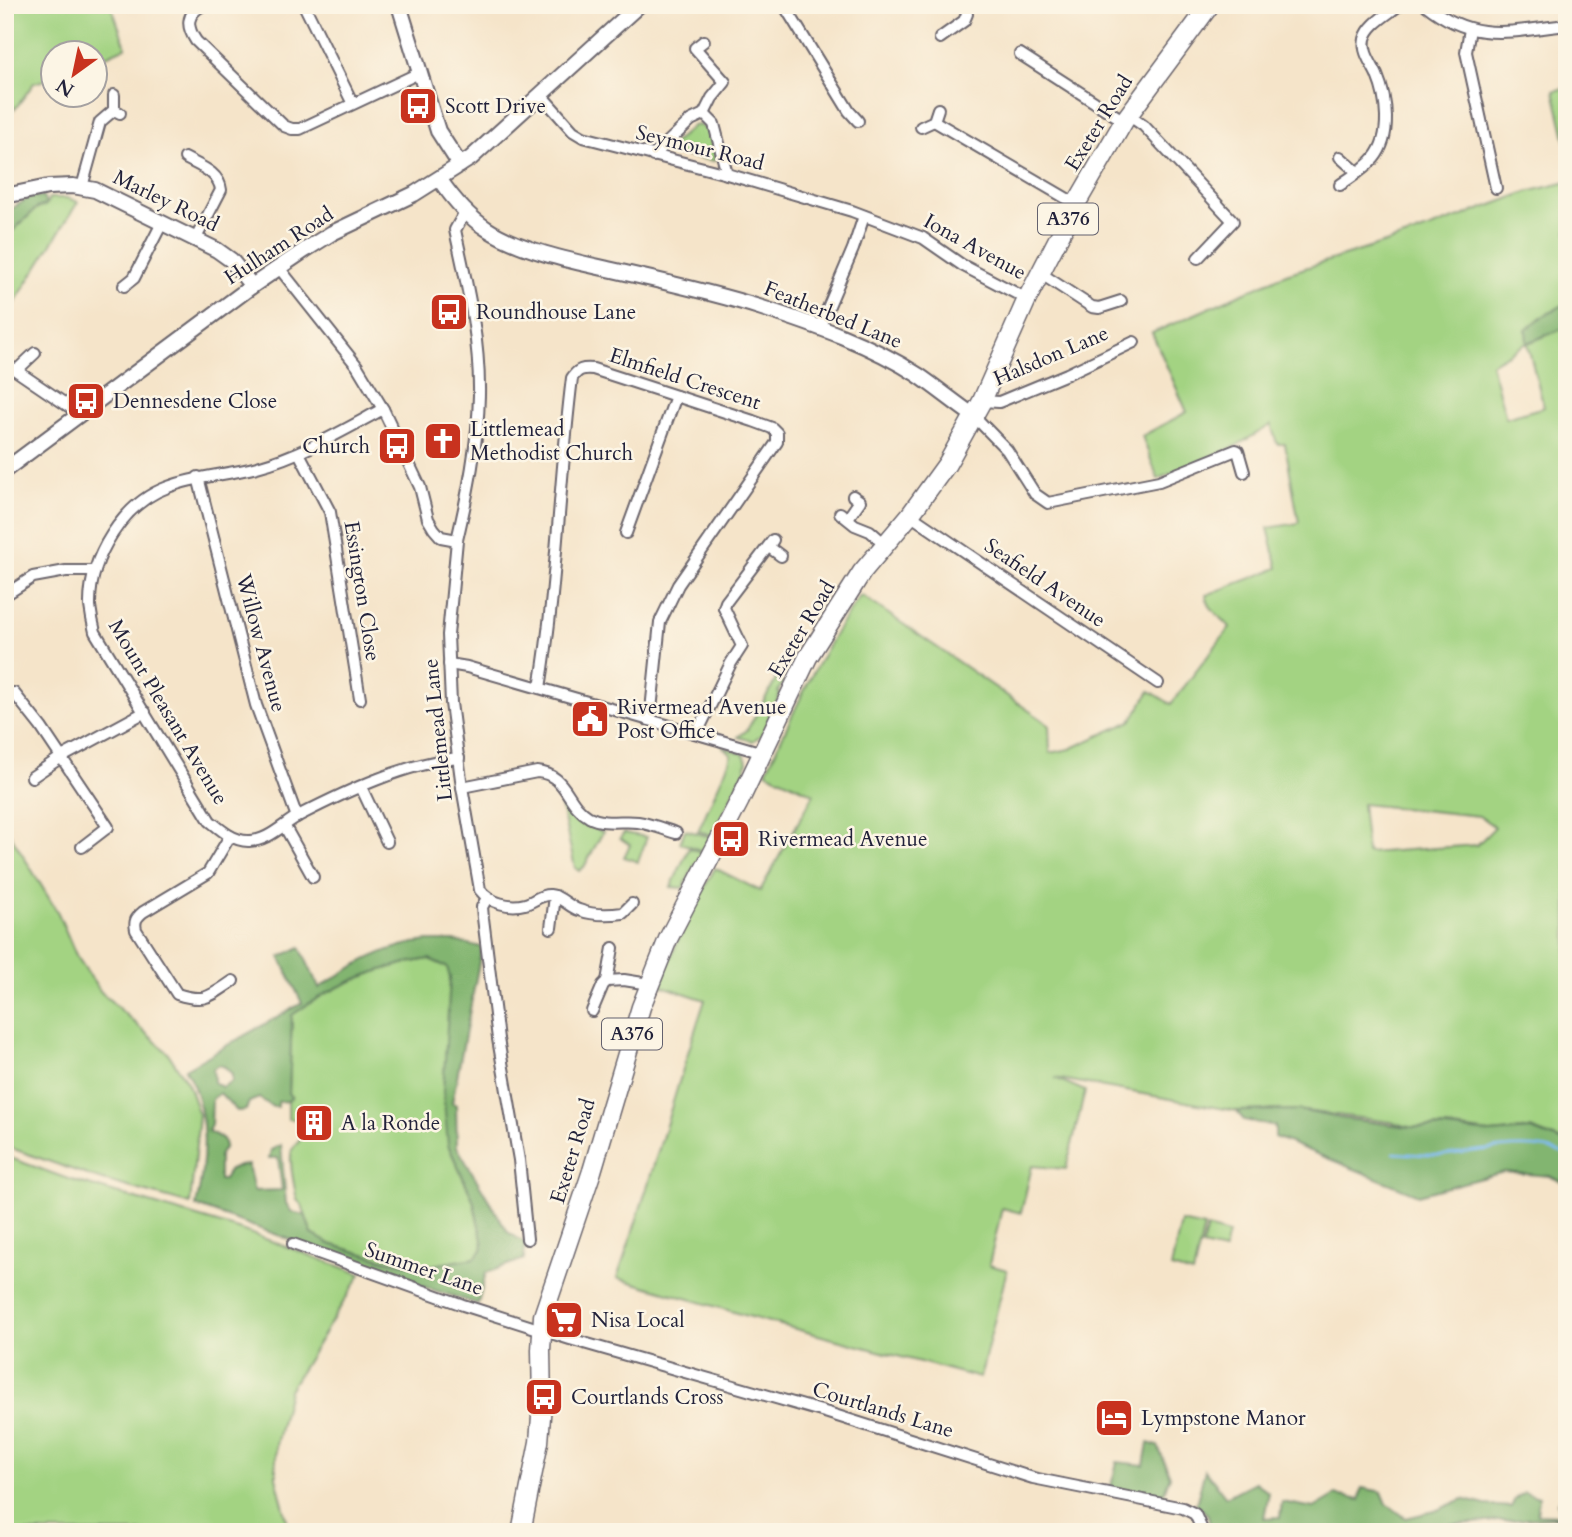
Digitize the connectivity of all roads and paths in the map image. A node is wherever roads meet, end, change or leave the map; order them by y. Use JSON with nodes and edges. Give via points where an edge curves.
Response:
{"nodes":[{"id":1,"x":203,"y":5,"type":"edge"},
{"id":2,"x":304,"y":5,"type":"edge"},
{"id":3,"x":399,"y":5,"type":"edge"},
{"id":4,"x":639,"y":5,"type":"edge"},
{"id":5,"x":784,"y":5,"type":"edge"},
{"id":6,"x":965,"y":5,"type":"edge"},
{"id":7,"x":1210,"y":5,"type":"edge"},
{"id":8,"x":1399,"y":5,"type":"edge"},
{"id":9,"x":1426,"y":5,"type":"edge"},
{"id":10,"x":1567,"y":25,"type":"edge"},
{"id":11,"x":1470,"y":29,"type":"junction"},
{"id":12,"x":938,"y":39,"type":"dead end"},
{"id":13,"x":704,"y":41,"type":"dead end"},
{"id":14,"x":1020,"y":54,"type":"dead end"},
{"id":15,"x":419,"y":72,"type":"junction"},
{"id":16,"x":114,"y":95,"type":"dead end"},
{"id":17,"x":541,"y":95,"type":"junction"},
{"id":18,"x":352,"y":102,"type":"junction"},
{"id":19,"x":938,"y":109,"type":"dead end"},
{"id":20,"x":704,"y":114,"type":"junction"},
{"id":21,"x":1126,"y":118,"type":"junction"},
{"id":22,"x":858,"y":121,"type":"dead end"},
{"id":23,"x":934,"y":121,"type":"junction"},
{"id":24,"x":921,"y":127,"type":"dead end"},
{"id":25,"x":653,"y":156,"type":"junction"},
{"id":26,"x":1340,"y":157,"type":"dead end"},
{"id":27,"x":185,"y":158,"type":"dead end"},
{"id":28,"x":460,"y":165,"type":"junction"},
{"id":29,"x":1504,"y":166,"type":"dead end"},
{"id":30,"x":1492,"y":169,"type":"junction"},
{"id":31,"x":1357,"y":173,"type":"junction"},
{"id":32,"x":727,"y":174,"type":"junction"},
{"id":33,"x":440,"y":180,"type":"junction"},
{"id":34,"x":1340,"y":185,"type":"dead end"},
{"id":35,"x":82,"y":187,"type":"junction"},
{"id":36,"x":1496,"y":188,"type":"dead end"},
{"id":37,"x":5,"y":196,"type":"edge"},
{"id":38,"x":1076,"y":204,"type":"junction"},
{"id":39,"x":465,"y":212,"type":"junction"},
{"id":40,"x":864,"y":216,"type":"junction"},
{"id":41,"x":162,"y":223,"type":"junction"},
{"id":42,"x":195,"y":240,"type":"junction"},
{"id":43,"x":1198,"y":258,"type":"dead end"},
{"id":44,"x":280,"y":269,"type":"junction"},
{"id":45,"x":1040,"y":273,"type":"junction"},
{"id":46,"x":124,"y":286,"type":"dead end"},
{"id":47,"x":252,"y":286,"type":"junction"},
{"id":48,"x":1027,"y":299,"type":"junction"},
{"id":49,"x":1121,"y":301,"type":"dead end"},
{"id":50,"x":819,"y":328,"type":"junction"},
{"id":51,"x":1134,"y":342,"type":"dead end"},
{"id":52,"x":35,"y":352,"type":"dead end"},
{"id":53,"x":5,"y":363,"type":"edge"},
{"id":54,"x":17,"y":370,"type":"junction"},
{"id":55,"x":676,"y":396,"type":"junction"},
{"id":56,"x":383,"y":409,"type":"junction"},
{"id":57,"x":978,"y":409,"type":"junction"},
{"id":58,"x":80,"y":414,"type":"junction"},
{"id":59,"x":299,"y":453,"type":"junction"},
{"id":60,"x":5,"y":470,"type":"edge"},
{"id":61,"x":1244,"y":472,"type":"dead end"},
{"id":62,"x":198,"y":477,"type":"junction"},
{"id":63,"x":853,"y":496,"type":"dead end"},
{"id":64,"x":910,"y":515,"type":"junction"},
{"id":65,"x":618,"y":518,"type":"dead end"},
{"id":66,"x":457,"y":540,"type":"junction"},
{"id":67,"x":886,"y":545,"type":"junction"},
{"id":68,"x":781,"y":556,"type":"dead end"},
{"id":69,"x":95,"y":572,"type":"junction"},
{"id":70,"x":5,"y":595,"type":"edge"},
{"id":71,"x":449,"y":664,"type":"junction"},
{"id":72,"x":1158,"y":683,"type":"dead end"},
{"id":73,"x":540,"y":688,"type":"junction"},
{"id":74,"x":360,"y":699,"type":"dead end"},
{"id":75,"x":5,"y":701,"type":"edge"},
{"id":76,"x":145,"y":712,"type":"junction"},
{"id":77,"x":650,"y":720,"type":"junction"},
{"id":78,"x":696,"y":733,"type":"junction"},
{"id":79,"x":763,"y":753,"type":"junction"},
{"id":80,"x":60,"y":758,"type":"junction"},
{"id":81,"x":458,"y":758,"type":"junction"},
{"id":82,"x":32,"y":777,"type":"dead end"},
{"id":83,"x":361,"y":787,"type":"junction"},
{"id":84,"x":462,"y":787,"type":"junction"},
{"id":85,"x":297,"y":817,"type":"junction"},
{"id":86,"x":285,"y":827,"type":"junction"},
{"id":87,"x":676,"y":833,"type":"dead end"},
{"id":88,"x":230,"y":836,"type":"junction"},
{"id":89,"x":387,"y":842,"type":"dead end"},
{"id":90,"x":82,"y":846,"type":"dead end"},
{"id":91,"x":313,"y":877,"type":"dead end"},
{"id":92,"x":555,"y":896,"type":"junction"},
{"id":93,"x":487,"y":898,"type":"junction"},
{"id":94,"x":632,"y":904,"type":"dead end"},
{"id":95,"x":551,"y":928,"type":"dead end"},
{"id":96,"x":613,"y":948,"type":"dead end"},
{"id":97,"x":233,"y":981,"type":"dead end"},
{"id":98,"x":607,"y":981,"type":"junction"},
{"id":99,"x":649,"y":984,"type":"junction"},
{"id":100,"x":592,"y":1011,"type":"dead end"},
{"id":101,"x":527,"y":1239,"type":"dead end"},
{"id":102,"x":293,"y":1244,"type":"dead end"},
{"id":103,"x":542,"y":1330,"type":"junction"},
{"id":104,"x":521,"y":1532,"type":"edge"},
{"id":105,"x":1203,"y":1532,"type":"edge"}],
"edges":[{"from":1,"to":18,"type":"street","via":[[188,25],[196,41],[285,126],[300,128]]},
{"from":2,"to":18,"type":"street"},
{"from":3,"to":15,"type":"street"},
{"from":4,"to":17,"type":"street","name":"Hulham Road"},
{"from":5,"to":22,"type":"street"},
{"from":6,"to":12,"type":"street","via":[[964,20]]},
{"from":7,"to":21,"type":"highway","name":"Exeter Road","number":"A376"},
{"from":8,"to":31,"type":"street","via":[[1374,24],[1366,37],[1366,54],[1382,90],[1385,120],[1382,144]]},
{"from":9,"to":11,"type":"street"},
{"from":10,"to":11,"type":"street","via":[[1495,33]]},
{"from":11,"to":30,"type":"street","via":[[1466,52]]},
{"from":13,"to":20,"type":"street","via":[[695,48],[725,82]]},
{"from":14,"to":21,"type":"street"},
{"from":15,"to":18,"type":"street"},
{"from":15,"to":28,"type":"street","via":[[438,131]]},
{"from":16,"to":35,"type":"street","via":[[117,111],[97,127]]},
{"from":17,"to":25,"type":"street","name":"Seymour Road","via":[[583,137]]},
{"from":17,"to":28,"type":"street","name":"Hulham Road"},
{"from":19,"to":23,"type":"street"},
{"from":20,"to":25,"type":"street","via":[[691,120]]},
{"from":20,"to":32,"type":"street","via":[[714,124]]},
{"from":21,"to":38,"type":"highway","name":"Exeter Road","number":"A376"},
{"from":21,"to":43,"type":"street","via":[[1144,126],[1233,221]]},
{"from":23,"to":24,"type":"street"},
{"from":23,"to":38,"type":"street"},
{"from":25,"to":32,"type":"street","name":"Seymour Road"},
{"from":26,"to":31,"type":"street"},
{"from":27,"to":42,"type":"street","via":[[216,177],[221,190]]},
{"from":28,"to":33,"type":"street","name":"Hulham Road"},
{"from":29,"to":30,"type":"street"},
{"from":30,"to":36,"type":"street"},
{"from":31,"to":34,"type":"street"},
{"from":32,"to":40,"type":"street","name":"Seymour Road"},
{"from":33,"to":39,"type":"street","name":"Featherbed Lane"},
{"from":33,"to":44,"type":"street","name":"Hulham Road","via":[[332,233]]},
{"from":35,"to":37,"type":"street","name":"Marley Road","via":[[48,187]]},
{"from":35,"to":41,"type":"street","name":"Marley Road"},
{"from":38,"to":45,"type":"highway","name":"Exeter Road","number":"A376"},
{"from":39,"to":50,"type":"street","name":"Featherbed Lane","via":[[490,231],[532,249],[708,293]]},
{"from":39,"to":66,"type":"street","via":[[454,230],[468,283],[479,395],[473,461]]},
{"from":40,"to":48,"type":"street","name":"Iona Avenue","via":[[923,238],[962,265]]},
{"from":40,"to":50,"type":"street"},
{"from":41,"to":42,"type":"street","name":"Marley Road"},
{"from":41,"to":46,"type":"street","via":[[134,278]]},
{"from":42,"to":47,"type":"street","name":"Marley Road","via":[[231,260]]},
{"from":44,"to":47,"type":"street","name":"Hulham Road"},
{"from":44,"to":56,"type":"street","via":[[357,366]]},
{"from":45,"to":48,"type":"highway","name":"Exeter Road","number":"A376"},
{"from":45,"to":49,"type":"street","via":[[1092,307]]},
{"from":47,"to":58,"type":"street","name":"Hulham Road"},
{"from":48,"to":57,"type":"highway","name":"Exeter Road","number":"A376"},
{"from":50,"to":57,"type":"street","name":"Featherbed Lane","via":[[892,360]]},
{"from":51,"to":57,"type":"street","name":"Halsdon Lane"},
{"from":52,"to":54,"type":"street"},
{"from":53,"to":54,"type":"street"},
{"from":54,"to":58,"type":"street"},
{"from":55,"to":65,"type":"street","via":[[628,528]]},
{"from":55,"to":73,"type":"street","name":"Elmfield Crescent","via":[[593,369],[583,368],[572,378]]},
{"from":55,"to":77,"type":"street","name":"Elmfield Crescent","via":[[772,428],[777,442],[663,613]]},
{"from":56,"to":59,"type":"street","name":"Mount Pleasant Avenue"},
{"from":56,"to":66,"type":"street","via":[[420,487],[428,519],[441,537]]},
{"from":57,"to":61,"type":"street","name":"Featherbed Lane","via":[[1035,494],[1048,503],[1159,481],[1236,450]]},
{"from":57,"to":64,"type":"highway","name":"Exeter Road","number":"A376","via":[[947,464]]},
{"from":58,"to":60,"type":"street","name":"Hulham Road"},
{"from":59,"to":62,"type":"street","name":"Mount Pleasant Avenue","via":[[257,467]]},
{"from":59,"to":74,"type":"street","name":"Essington Close","via":[[330,512]]},
{"from":62,"to":69,"type":"street","name":"Mount Pleasant Avenue","via":[[166,487],[134,507],[113,532]]},
{"from":62,"to":85,"type":"street","name":"Willow Avenue","via":[[256,705]]},
{"from":63,"to":67,"type":"street","via":[[860,501],[844,515]]},
{"from":64,"to":67,"type":"highway","name":"Exeter Road","number":"A376"},
{"from":64,"to":72,"type":"street","name":"Seafield Avenue"},
{"from":66,"to":71,"type":"street","name":"Littlemead Lane"},
{"from":67,"to":79,"type":"highway","name":"Exeter Road","number":"A376","via":[[862,572],[808,657]]},
{"from":68,"to":78,"type":"street","via":[[771,543],[726,602],[724,608],[742,646]]},
{"from":69,"to":70,"type":"street","via":[[33,577]]},
{"from":69,"to":76,"type":"street","name":"Mount Pleasant Avenue","via":[[90,605],[94,632]]},
{"from":71,"to":73,"type":"street"},
{"from":71,"to":81,"type":"street","name":"Littlemead Lane"},
{"from":73,"to":77,"type":"street"},
{"from":75,"to":80,"type":"street","via":[[14,692]]},
{"from":76,"to":80,"type":"street"},
{"from":76,"to":88,"type":"street","name":"Mount Pleasant Avenue","via":[[210,821]]},
{"from":77,"to":78,"type":"street"},
{"from":78,"to":79,"type":"street"},
{"from":79,"to":99,"type":"highway","name":"Exeter Road","number":"A376","via":[[679,915]]},
{"from":80,"to":82,"type":"street"},
{"from":80,"to":90,"type":"street","via":[[108,827]]},
{"from":81,"to":83,"type":"street","via":[[421,765]]},
{"from":81,"to":84,"type":"street","name":"Littlemead Lane"},
{"from":83,"to":85,"type":"street"},
{"from":83,"to":89,"type":"street"},
{"from":84,"to":87,"type":"street","via":[[546,772],[595,820],[638,822]]},
{"from":84,"to":93,"type":"street","name":"Littlemead Lane","via":[[478,882]]},
{"from":85,"to":86,"type":"street"},
{"from":86,"to":88,"type":"street","via":[[247,841]]},
{"from":86,"to":91,"type":"street"},
{"from":88,"to":97,"type":"street","via":[[208,873],[143,912],[135,924],[177,994],[196,1000]]},
{"from":92,"to":93,"type":"street","via":[[522,905]]},
{"from":92,"to":94,"type":"street","via":[[579,911],[594,913],[623,913]]},
{"from":92,"to":95,"type":"street"},
{"from":93,"to":101,"type":"street","name":"Littlemead Lane","via":[[483,918]]},
{"from":96,"to":98,"type":"street"},
{"from":98,"to":99,"type":"street"},
{"from":98,"to":100,"type":"street"},
{"from":99,"to":103,"type":"highway","name":"Exeter Road","number":"A376"},
{"from":102,"to":103,"type":"street","name":"Summer Lane"},
{"from":103,"to":104,"type":"highway","number":"A376","via":[[539,1443]]},
{"from":103,"to":105,"type":"street","name":"Courtlands Lane","via":[[1033,1478],[1183,1507],[1195,1514]]}]}
